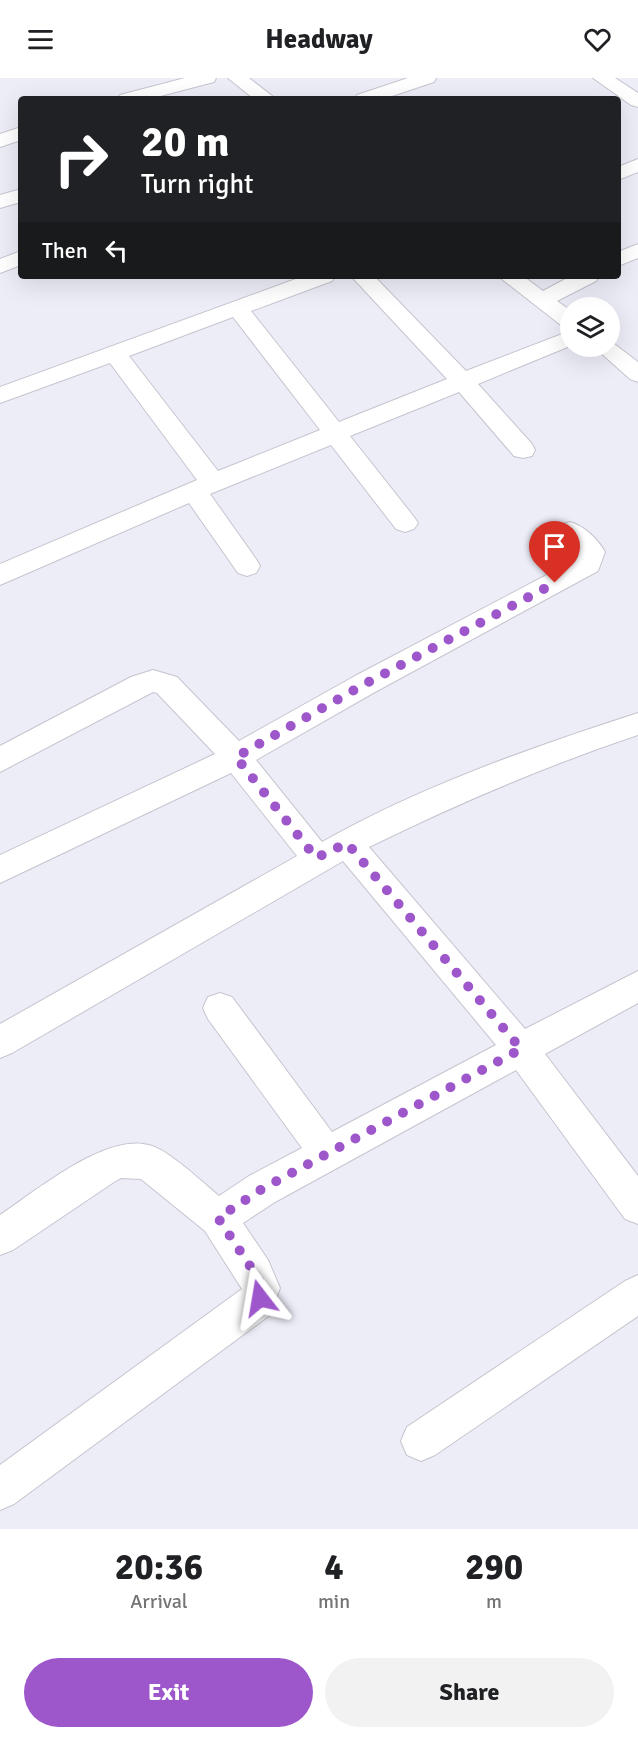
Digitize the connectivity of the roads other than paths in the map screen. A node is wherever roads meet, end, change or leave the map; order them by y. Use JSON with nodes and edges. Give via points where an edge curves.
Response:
{"nodes":[{"id":1,"x":207,"y":78,"type":"edge"},
{"id":2,"x":237,"y":78,"type":"edge"},
{"id":3,"x":426,"y":78,"type":"edge"},
{"id":4,"x":602,"y":78,"type":"edge"},
{"id":5,"x":138,"y":96,"type":"edge"},
{"id":6,"x":262,"y":96,"type":"edge"},
{"id":7,"x":373,"y":96,"type":"edge"},
{"id":8,"x":628,"y":99,"type":"edge"},
{"id":9,"x":18,"y":134,"type":"edge"},
{"id":10,"x":0,"y":141,"type":"edge"},
{"id":11,"x":638,"y":165,"type":"edge"},
{"id":12,"x":621,"y":173,"type":"edge"},
{"id":13,"x":18,"y":196,"type":"edge"},
{"id":14,"x":0,"y":202,"type":"edge"},
{"id":15,"x":638,"y":250,"type":"edge"},
{"id":16,"x":18,"y":258,"type":"edge"},
{"id":17,"x":621,"y":258,"type":"edge"},
{"id":18,"x":0,"y":267,"type":"edge"},
{"id":19,"x":316,"y":279,"type":"edge"},
{"id":20,"x":365,"y":279,"type":"edge"},
{"id":21,"x":513,"y":279,"type":"edge"},
{"id":22,"x":582,"y":279,"type":"edge"},
{"id":23,"x":542,"y":300,"type":"junction"},
{"id":24,"x":237,"y":308,"type":"junction"},
{"id":25,"x":560,"y":314,"type":"edge"},
{"id":26,"x":560,"y":342,"type":"edge"},
{"id":27,"x":115,"y":354,"type":"junction"},
{"id":28,"x":617,"y":357,"type":"edge"},
{"id":29,"x":638,"y":374,"type":"edge"},
{"id":30,"x":463,"y":382,"type":"junction"},
{"id":31,"x":0,"y":394,"type":"edge"},
{"id":32,"x":335,"y":434,"type":"junction"},
{"id":33,"x":523,"y":450,"type":"dead end"},
{"id":34,"x":204,"y":487,"type":"junction"},
{"id":35,"x":405,"y":523,"type":"dead end"},
{"id":36,"x":570,"y":531,"type":"dead end"},
{"id":37,"x":247,"y":566,"type":"dead end"},
{"id":38,"x":0,"y":575,"type":"edge"},
{"id":39,"x":638,"y":724,"type":"edge"},
{"id":40,"x":236,"y":757,"type":"junction"},
{"id":41,"x":0,"y":760,"type":"edge"},
{"id":42,"x":347,"y":843,"type":"junction"},
{"id":43,"x":316,"y":858,"type":"junction"},
{"id":44,"x":0,"y":870,"type":"edge"},
{"id":45,"x":638,"y":986,"type":"edge"},
{"id":46,"x":220,"y":1008,"type":"dead end"},
{"id":47,"x":0,"y":1042,"type":"edge"},
{"id":48,"x":521,"y":1049,"type":"junction"},
{"id":49,"x":327,"y":1154,"type":"junction"},
{"id":50,"x":638,"y":1206,"type":"edge"},
{"id":51,"x":218,"y":1218,"type":"junction"},
{"id":52,"x":0,"y":1237,"type":"edge"},
{"id":53,"x":638,"y":1294,"type":"edge"},
{"id":54,"x":421,"y":1441,"type":"dead end"},
{"id":55,"x":0,"y":1490,"type":"edge"}],
"edges":[{"from":1,"to":5,"type":"street"},
{"from":2,"to":6,"type":"street"},
{"from":3,"to":7,"type":"street"},
{"from":4,"to":8,"type":"street"},
{"from":9,"to":10,"type":"street"},
{"from":11,"to":12,"type":"street"},
{"from":13,"to":14,"type":"street"},
{"from":15,"to":17,"type":"street"},
{"from":16,"to":18,"type":"street"},
{"from":19,"to":24,"type":"street"},
{"from":20,"to":30,"type":"street"},
{"from":21,"to":23,"type":"street"},
{"from":22,"to":23,"type":"street"},
{"from":23,"to":25,"type":"street"},
{"from":24,"to":27,"type":"street"},
{"from":24,"to":32,"type":"street"},
{"from":26,"to":30,"type":"street"},
{"from":27,"to":31,"type":"street"},
{"from":27,"to":34,"type":"street"},
{"from":28,"to":29,"type":"street"},
{"from":30,"to":32,"type":"street"},
{"from":30,"to":33,"type":"street"},
{"from":32,"to":34,"type":"street"},
{"from":32,"to":35,"type":"street"},
{"from":34,"to":37,"type":"street"},
{"from":34,"to":38,"type":"street"},
{"from":36,"to":40,"type":"street","via":[[591,552],[589,564]]},
{"from":39,"to":42,"type":"street","via":[[556,751],[447,795]]},
{"from":40,"to":41,"type":"street","via":[[167,685],[153,681]]},
{"from":40,"to":43,"type":"street"},
{"from":40,"to":44,"type":"street"},
{"from":42,"to":43,"type":"street"},
{"from":42,"to":48,"type":"street"},
{"from":43,"to":47,"type":"street"},
{"from":45,"to":48,"type":"street"},
{"from":46,"to":49,"type":"street"},
{"from":48,"to":49,"type":"street"},
{"from":48,"to":50,"type":"street"},
{"from":49,"to":51,"type":"street"},
{"from":51,"to":52,"type":"street","via":[[148,1162],[121,1161],[101,1169]]},
{"from":51,"to":55,"type":"street","via":[[256,1275],[262,1287],[260,1298]]},
{"from":53,"to":54,"type":"street"}]}
